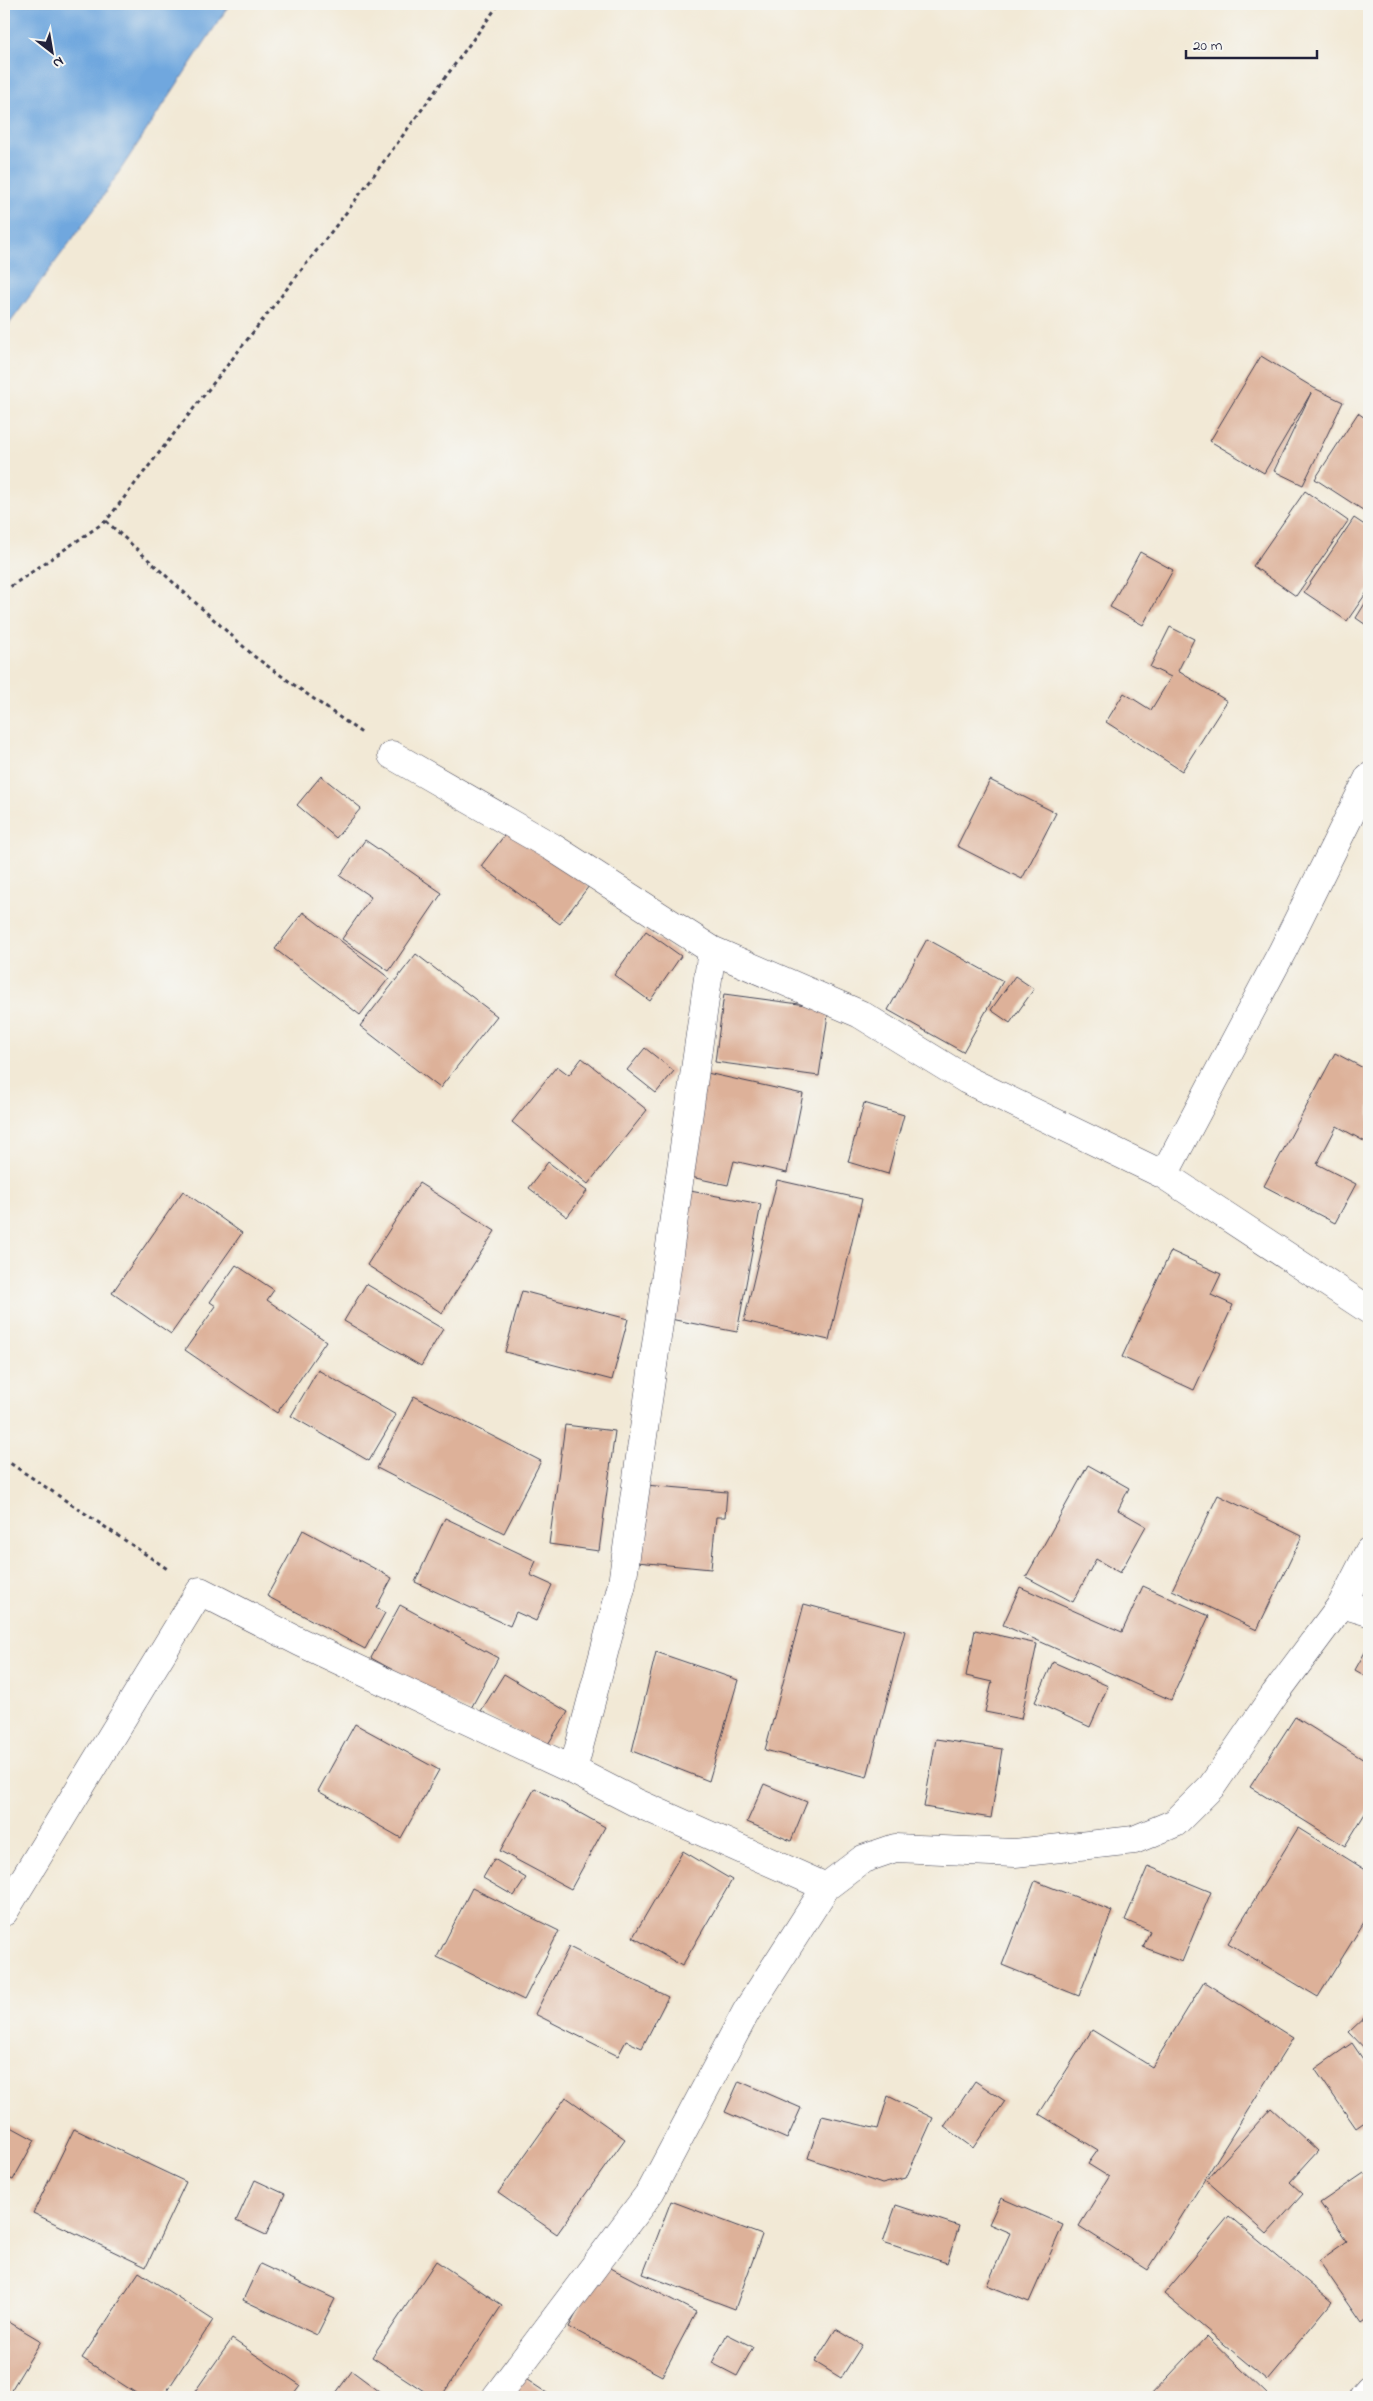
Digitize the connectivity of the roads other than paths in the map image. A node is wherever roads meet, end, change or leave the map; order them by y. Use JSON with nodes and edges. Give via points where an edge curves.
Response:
{"nodes":[{"id":1,"x":392,"y":755,"type":"road end"},
{"id":2,"x":1369,"y":777,"type":"edge"},
{"id":3,"x":712,"y":950,"type":"junction"},
{"id":4,"x":1164,"y":1175,"type":"junction"},
{"id":5,"x":1369,"y":1310,"type":"edge"},
{"id":6,"x":1369,"y":1550,"type":"edge"},
{"id":7,"x":1342,"y":1604,"type":"junction"},
{"id":8,"x":1369,"y":1612,"type":"edge"},
{"id":9,"x":573,"y":1770,"type":"junction"},
{"id":10,"x":826,"y":1887,"type":"junction"},
{"id":11,"x":4,"y":1912,"type":"edge"},
{"id":12,"x":1369,"y":2390,"type":"edge"},
{"id":13,"x":496,"y":2397,"type":"edge"},
{"id":14,"x":1363,"y":2397,"type":"edge"}],
"edges":[{"from":1,"to":3,"type":"street","via":[[552,847]]},
{"from":2,"to":4,"type":"street","via":[[1283,950]]},
{"from":3,"to":4,"type":"street","via":[[860,1014],[967,1080]]},
{"from":3,"to":9,"type":"street","via":[[622,1584]]},
{"from":4,"to":5,"type":"street"},
{"from":6,"to":7,"type":"street"},
{"from":7,"to":8,"type":"street"},
{"from":7,"to":10,"type":"street","via":[[1212,1786],[1175,1823],[1134,1840],[1015,1853],[895,1848],[862,1859]]},
{"from":9,"to":10,"type":"street","via":[[635,1802]]},
{"from":9,"to":11,"type":"street","via":[[300,1642],[200,1591]]},
{"from":10,"to":13,"type":"street","via":[[746,2012],[651,2191]]},
{"from":12,"to":14,"type":"street"}]}
